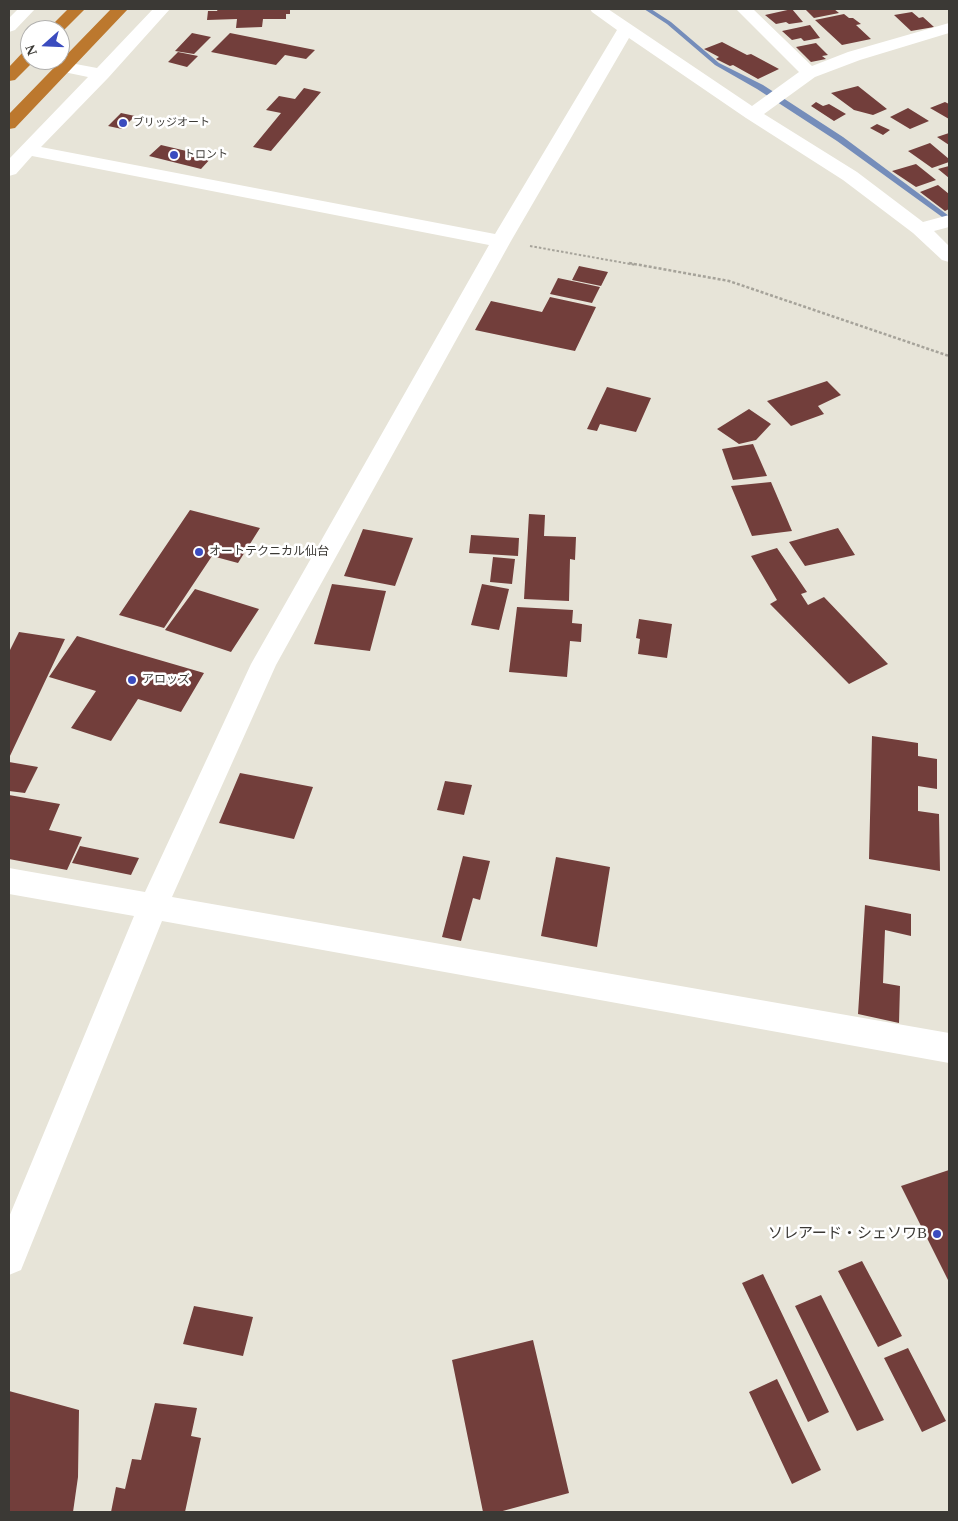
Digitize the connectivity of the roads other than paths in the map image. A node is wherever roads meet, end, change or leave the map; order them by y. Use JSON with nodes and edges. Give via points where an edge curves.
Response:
{"nodes":[{"id":1,"x":27,"y":9,"type":"edge"},
{"id":2,"x":77,"y":9,"type":"edge"},
{"id":3,"x":120,"y":9,"type":"edge"},
{"id":4,"x":162,"y":9,"type":"edge"},
{"id":5,"x":598,"y":9,"type":"edge"},
{"id":6,"x":744,"y":9,"type":"edge"},
{"id":7,"x":65,"y":20,"type":"edge"},
{"id":8,"x":756,"y":22,"type":"junction"},
{"id":9,"x":737,"y":25,"type":"dead end"},
{"id":10,"x":9,"y":27,"type":"edge"},
{"id":11,"x":949,"y":28,"type":"edge"},
{"id":12,"x":626,"y":29,"type":"junction"},
{"id":13,"x":70,"y":62,"type":"edge"},
{"id":14,"x":20,"y":65,"type":"edge"},
{"id":15,"x":70,"y":68,"type":"edge"},
{"id":16,"x":62,"y":70,"type":"edge"},
{"id":17,"x":809,"y":73,"type":"junction"},
{"id":18,"x":102,"y":74,"type":"junction"},
{"id":19,"x":9,"y":76,"type":"edge"},
{"id":20,"x":752,"y":114,"type":"junction"},
{"id":21,"x":9,"y":124,"type":"edge"},
{"id":22,"x":29,"y":150,"type":"junction"},
{"id":23,"x":9,"y":170,"type":"edge"},
{"id":24,"x":936,"y":225,"type":"edge"},
{"id":25,"x":501,"y":241,"type":"junction"},
{"id":26,"x":949,"y":256,"type":"edge"},
{"id":27,"x":9,"y":881,"type":"edge"},
{"id":28,"x":153,"y":906,"type":"junction"},
{"id":29,"x":949,"y":1048,"type":"edge"},
{"id":30,"x":9,"y":1258,"type":"edge"}],
"edges":[{"from":1,"to":10,"type":"street"},
{"from":2,"to":7,"type":"highway"},
{"from":3,"to":13,"type":"highway"},
{"from":4,"to":18,"type":"street"},
{"from":5,"to":12,"type":"street"},
{"from":6,"to":8,"type":"street"},
{"from":8,"to":9,"type":"street"},
{"from":8,"to":17,"type":"street"},
{"from":11,"to":17,"type":"street"},
{"from":12,"to":20,"type":"street"},
{"from":12,"to":25,"type":"street"},
{"from":14,"to":19,"type":"highway"},
{"from":15,"to":18,"type":"street"},
{"from":16,"to":21,"type":"highway"},
{"from":17,"to":20,"type":"street"},
{"from":18,"to":22,"type":"street"},
{"from":20,"to":24,"type":"street"},
{"from":22,"to":23,"type":"street"},
{"from":22,"to":25,"type":"street"},
{"from":24,"to":26,"type":"street"},
{"from":25,"to":28,"type":"street","via":[[264,664]]},
{"from":27,"to":28,"type":"street"},
{"from":28,"to":29,"type":"street"},
{"from":28,"to":30,"type":"street"}]}
